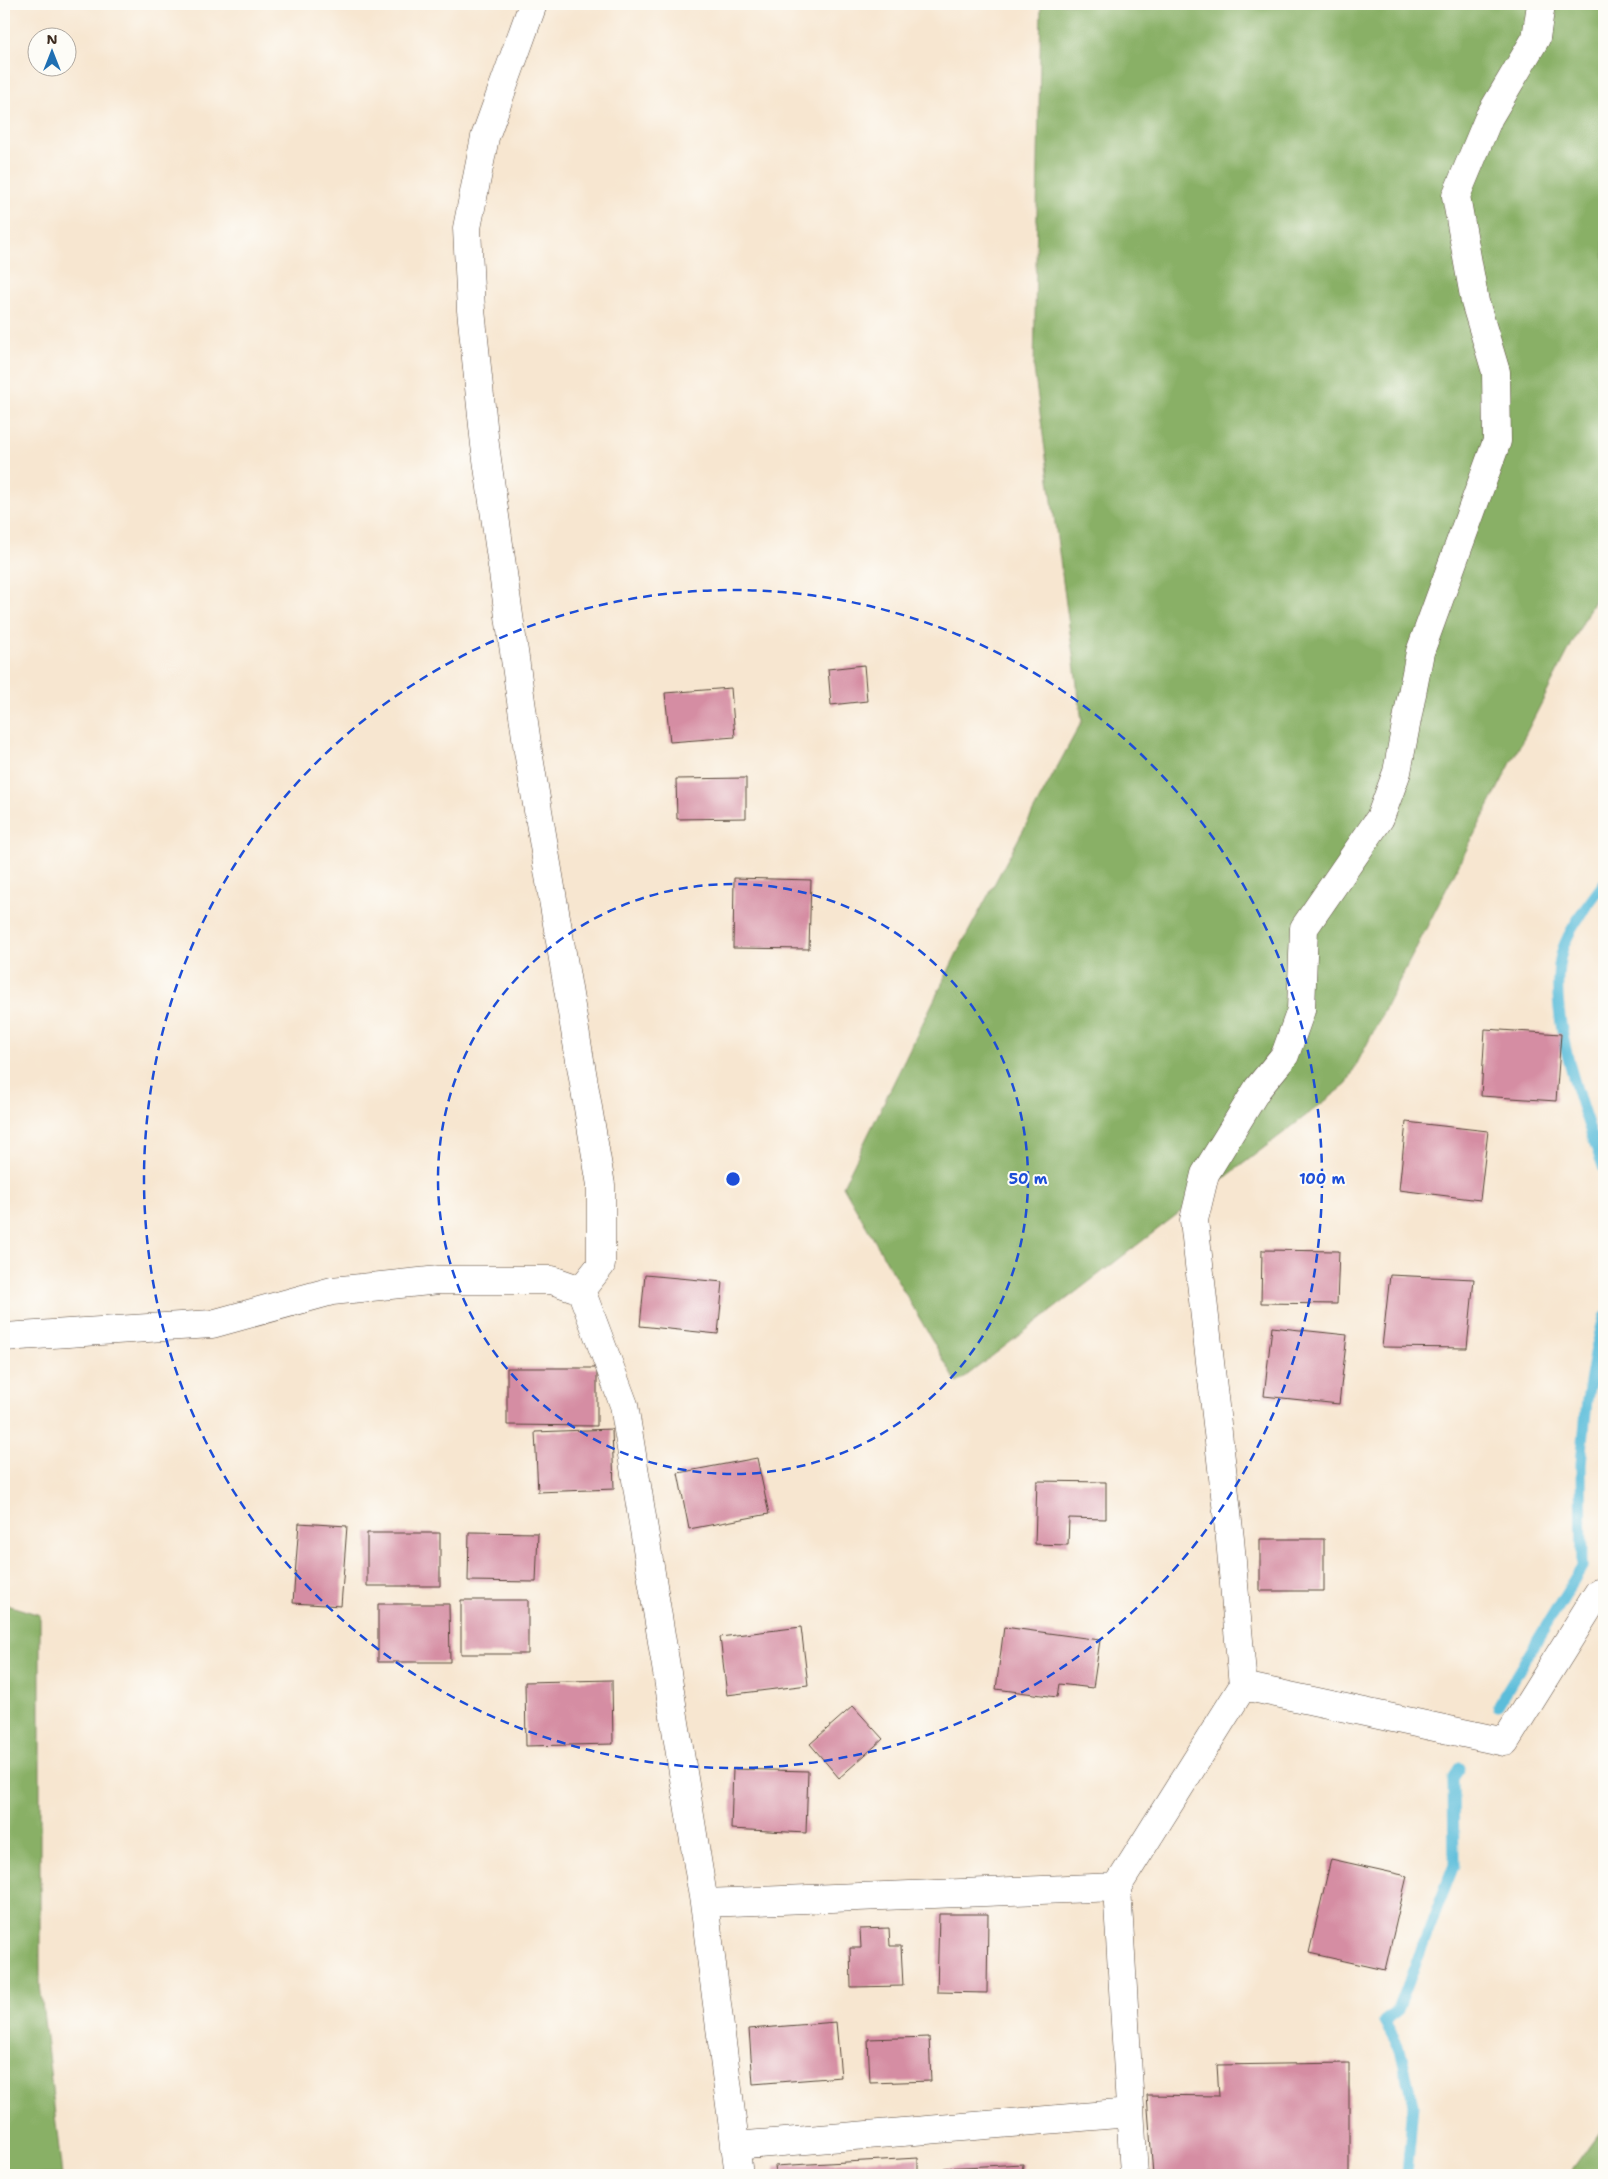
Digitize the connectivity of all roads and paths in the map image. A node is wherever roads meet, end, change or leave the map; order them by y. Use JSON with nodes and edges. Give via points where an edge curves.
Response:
{"nodes":[{"id":1,"x":533,"y":4,"type":"edge"},
{"id":2,"x":1541,"y":4,"type":"edge"},
{"id":3,"x":581,"y":1290,"type":"junction"},
{"id":4,"x":4,"y":1337,"type":"edge"},
{"id":5,"x":1604,"y":1593,"type":"edge"},
{"id":6,"x":1243,"y":1686,"type":"junction"},
{"id":7,"x":1118,"y":1888,"type":"junction"},
{"id":8,"x":704,"y":1903,"type":"junction"},
{"id":9,"x":1130,"y":2114,"type":"junction"},
{"id":10,"x":735,"y":2146,"type":"junction"},
{"id":11,"x":739,"y":2175,"type":"edge"},
{"id":12,"x":1134,"y":2175,"type":"edge"}],
"edges":[{"from":1,"to":3,"type":"street","via":[[485,137],[467,228],[471,310],[528,751],[601,1185],[601,1265]]},
{"from":2,"to":6,"type":"street","via":[[1536,38],[1489,117],[1456,196],[1475,302],[1496,372],[1497,441],[1420,652],[1397,772],[1380,818],[1304,928],[1301,1010],[1285,1055],[1258,1088],[1205,1174],[1194,1220]]},
{"from":3,"to":4,"type":"street","via":[[552,1280],[439,1280],[332,1291],[212,1324]]},
{"from":3,"to":8,"type":"street","via":[[624,1405]]},
{"from":5,"to":6,"type":"street","via":[[1598,1593],[1505,1742]]},
{"from":6,"to":7,"type":"street"},
{"from":7,"to":8,"type":"street"},
{"from":7,"to":9,"type":"street"},
{"from":8,"to":10,"type":"street"},
{"from":9,"to":10,"type":"street"},
{"from":9,"to":12,"type":"street"},
{"from":10,"to":11,"type":"street"}]}
